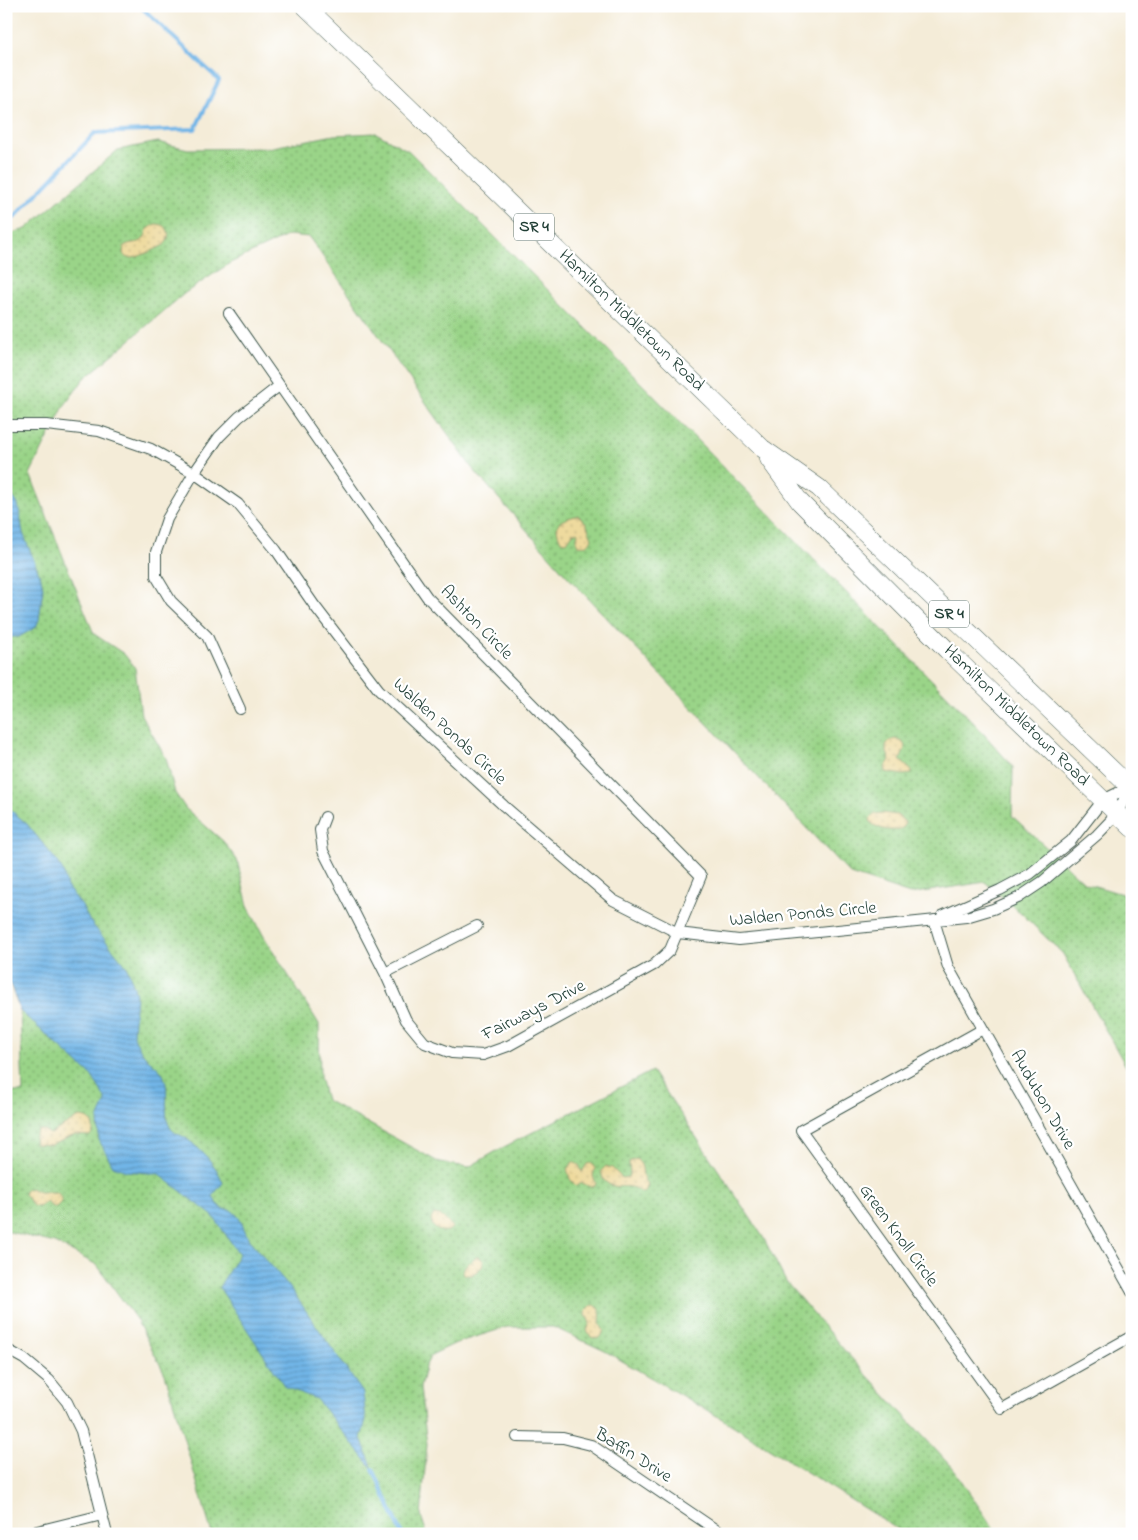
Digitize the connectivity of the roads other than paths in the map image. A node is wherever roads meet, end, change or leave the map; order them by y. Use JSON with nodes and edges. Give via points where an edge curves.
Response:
{"nodes":[{"id":1,"x":305,"y":6,"type":"edge"},
{"id":2,"x":229,"y":313,"type":"dead end"},
{"id":3,"x":279,"y":386,"type":"junction"},
{"id":4,"x":6,"y":425,"type":"edge"},
{"id":5,"x":762,"y":448,"type":"junction"},
{"id":6,"x":194,"y":473,"type":"junction"},
{"id":7,"x":240,"y":708,"type":"dead end"},
{"id":8,"x":1131,"y":788,"type":"edge"},
{"id":9,"x":1102,"y":800,"type":"junction"},
{"id":10,"x":1117,"y":814,"type":"junction"},
{"id":11,"x":325,"y":817,"type":"dead end"},
{"id":12,"x":1132,"y":828,"type":"edge"},
{"id":13,"x":934,"y":920,"type":"junction"},
{"id":14,"x":477,"y":926,"type":"dead end"},
{"id":15,"x":678,"y":933,"type":"junction"},
{"id":16,"x":385,"y":974,"type":"junction"},
{"id":17,"x":983,"y":1029,"type":"junction"},
{"id":18,"x":1132,"y":1292,"type":"edge"},
{"id":19,"x":1132,"y":1336,"type":"edge"},
{"id":20,"x":6,"y":1349,"type":"edge"},
{"id":21,"x":517,"y":1437,"type":"dead end"},
{"id":22,"x":102,"y":1515,"type":"junction"},
{"id":23,"x":25,"y":1534,"type":"edge"},
{"id":24,"x":107,"y":1534,"type":"edge"},
{"id":25,"x":722,"y":1534,"type":"edge"}],
"edges":[{"from":1,"to":5,"type":"highway","name":"Hamilton Middletown Road","number":"SR 4"},
{"from":2,"to":3,"type":"street","name":"Ashton Circle"},
{"from":3,"to":6,"type":"street","via":[[219,437]]},
{"from":3,"to":15,"type":"street","name":"Ashton Circle","via":[[427,597],[701,876]]},
{"from":4,"to":6,"type":"street","name":"Walden Ponds Circle","via":[[46,425],[99,431],[151,449]]},
{"from":5,"to":8,"type":"highway","name":"Hamilton Middletown Road","number":"SR 4","via":[[819,488]]},
{"from":5,"to":9,"type":"highway","name":"Hamilton Middletown Road","number":"SR 4","via":[[800,502]]},
{"from":6,"to":7,"type":"street","via":[[167,519],[156,552],[156,576],[171,601],[207,636]]},
{"from":6,"to":15,"type":"street","name":"Walden Ponds Circle","via":[[238,504],[379,690],[504,806],[613,900]]},
{"from":8,"to":9,"type":"street","name":"Walden Ponds Circle"},
{"from":8,"to":10,"type":"street","name":"Walden Ponds Circle"},
{"from":9,"to":10,"type":"highway","name":"Hamilton Middletown Road","number":"SR 4"},
{"from":9,"to":13,"type":"street","name":"Walden Ponds Circle","via":[[1071,841],[1030,874]]},
{"from":10,"to":12,"type":"highway","name":"Hamilton Middletown Road","number":"SR 4"},
{"from":10,"to":13,"type":"street","name":"Walden Ponds Circle","via":[[1071,858],[1018,898],[966,917]]},
{"from":11,"to":16,"type":"street","name":"Fairways Drive","via":[[320,830],[323,851]]},
{"from":13,"to":15,"type":"street","name":"Walden Ponds Circle","via":[[739,940]]},
{"from":13,"to":17,"type":"street","name":"Audubon Drive","via":[[948,966]]},
{"from":14,"to":16,"type":"street"},
{"from":15,"to":16,"type":"street","name":"Fairways Drive","via":[[670,950],[654,965],[508,1046],[483,1055],[452,1054],[425,1043],[406,1020]]},
{"from":17,"to":18,"type":"street","name":"Audubon Drive"},
{"from":17,"to":19,"type":"street","name":"Green Knoll Circle","via":[[801,1130],[1002,1409]]},
{"from":20,"to":22,"type":"street","via":[[49,1380],[67,1402],[81,1431]]},
{"from":21,"to":25,"type":"street","name":"Baffin Drive","via":[[563,1438],[591,1445]]},
{"from":22,"to":23,"type":"street"},
{"from":22,"to":24,"type":"street"}]}
